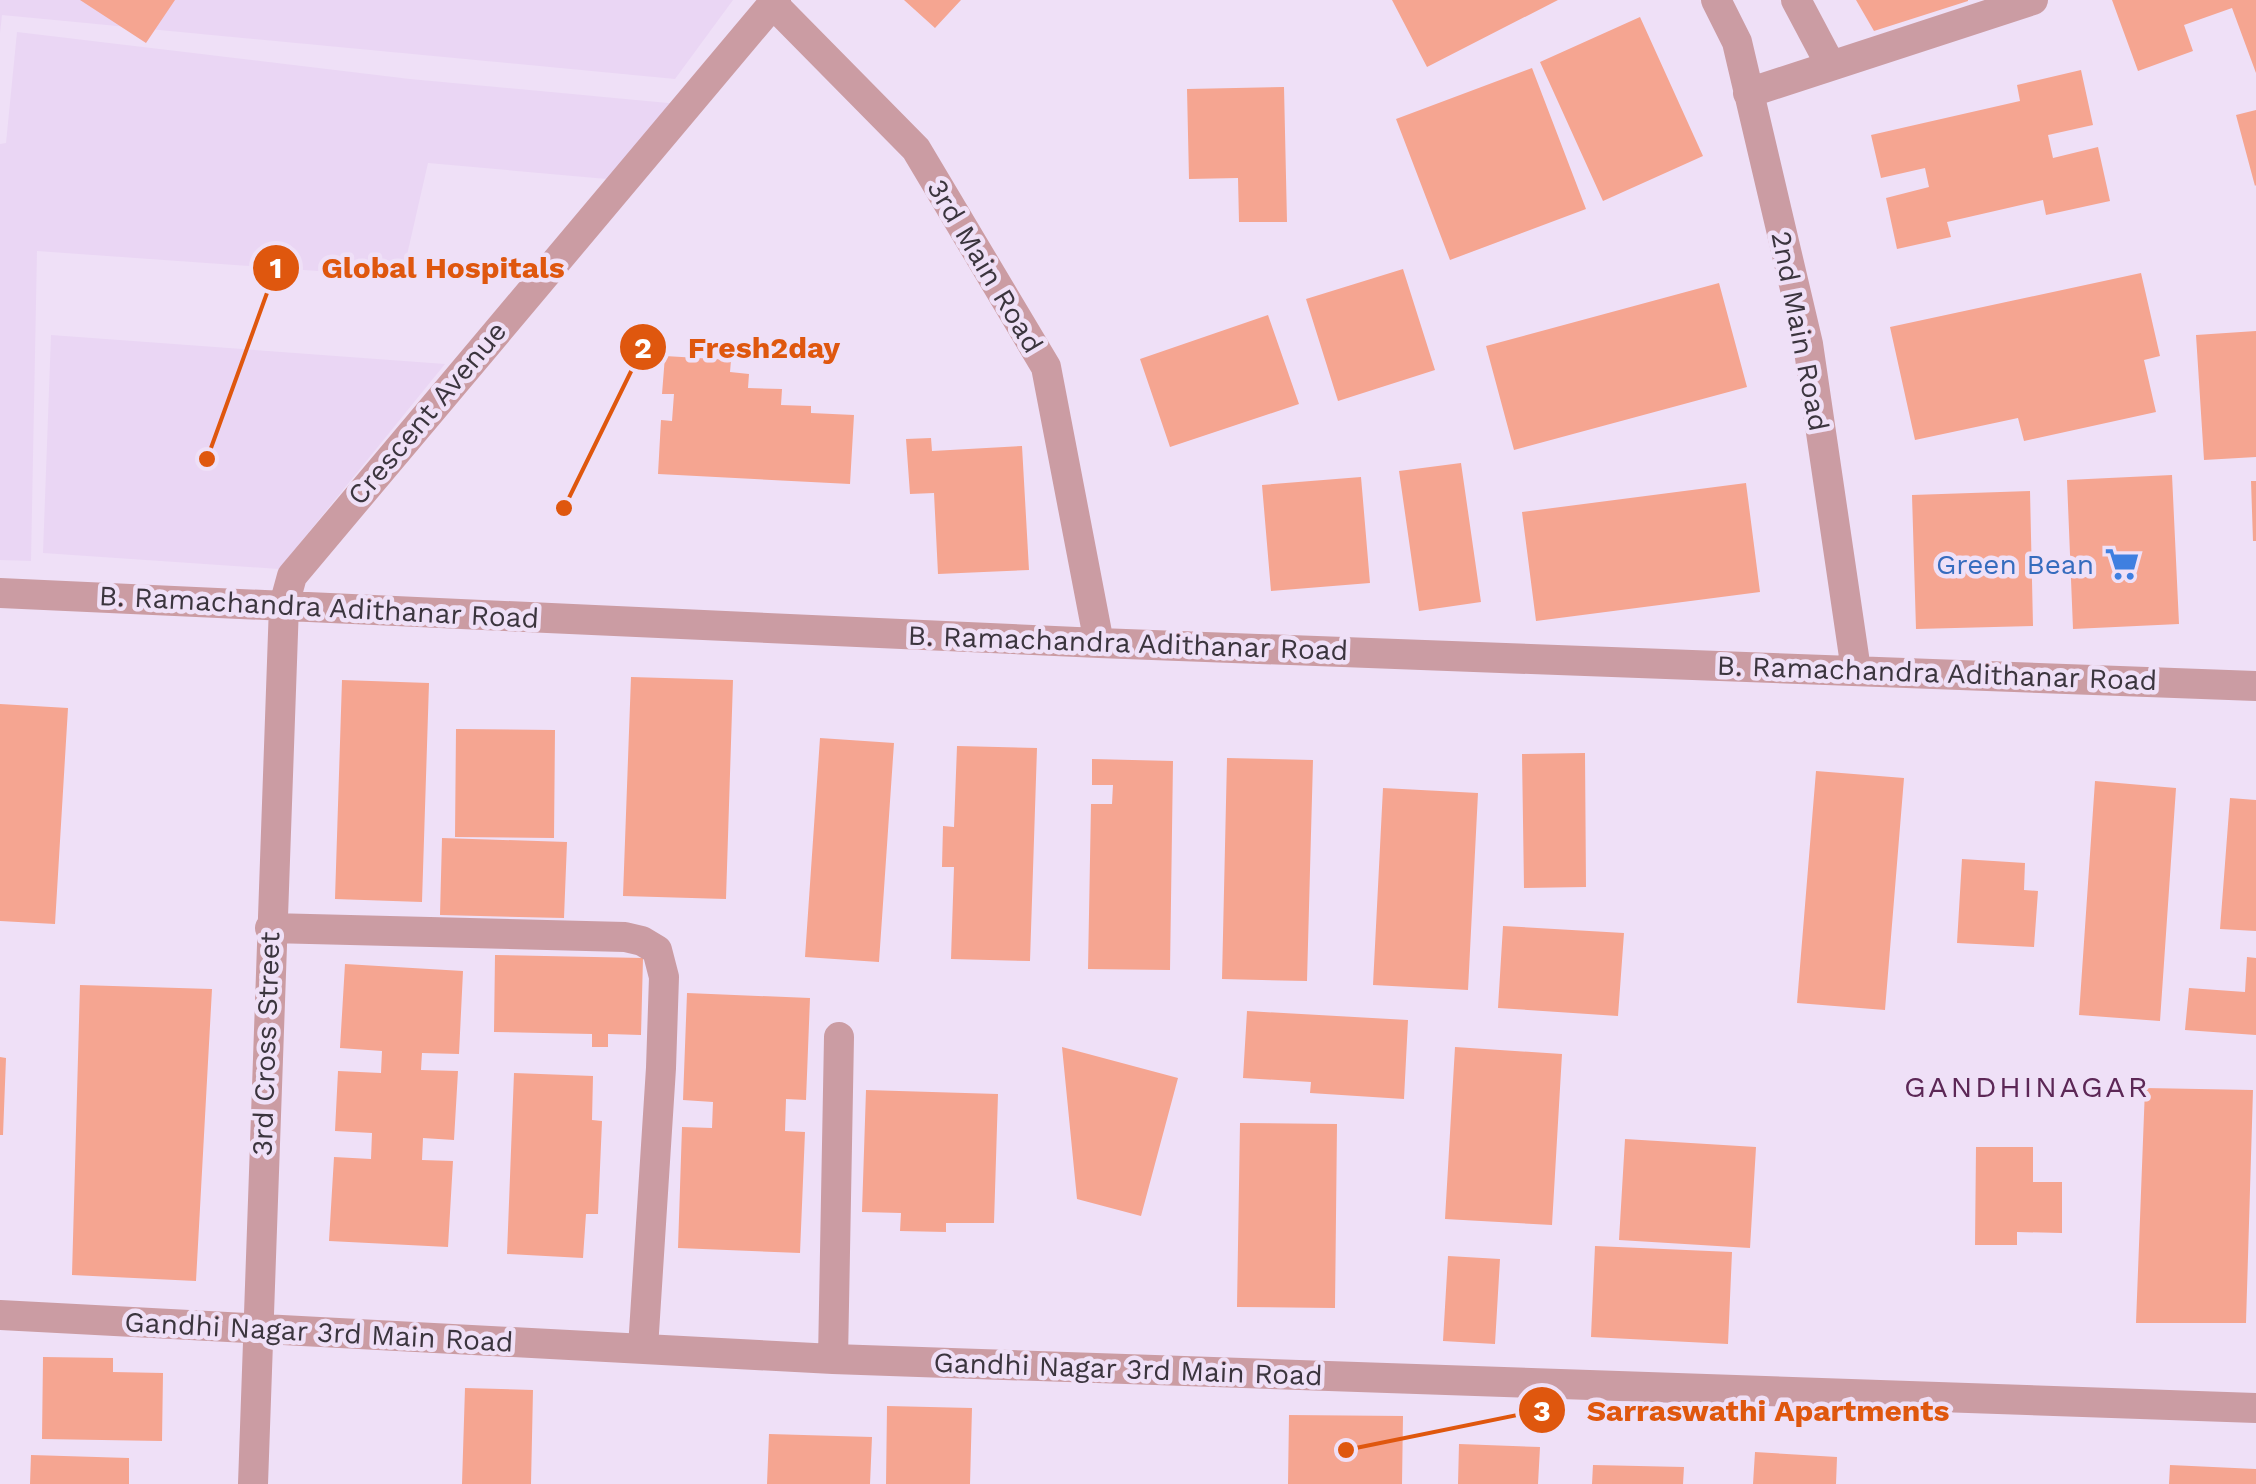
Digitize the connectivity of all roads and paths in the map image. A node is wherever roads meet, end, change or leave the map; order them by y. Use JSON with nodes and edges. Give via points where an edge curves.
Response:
{"nodes":[{"id":1,"x":1716,"y":0,"type":"edge"},
{"id":2,"x":1796,"y":0,"type":"edge"},
{"id":3,"x":2033,"y":0,"type":"edge"},
{"id":4,"x":774,"y":2,"type":"edge"},
{"id":5,"x":1831,"y":66,"type":"junction"},
{"id":6,"x":1748,"y":93,"type":"junction"},
{"id":7,"x":0,"y":592,"type":"edge"},
{"id":8,"x":284,"y":605,"type":"junction"},
{"id":9,"x":1099,"y":643,"type":"junction"},
{"id":10,"x":1856,"y":670,"type":"junction"},
{"id":11,"x":2256,"y":686,"type":"edge"},
{"id":12,"x":270,"y":928,"type":"junction"},
{"id":13,"x":839,"y":1036,"type":"dead end"},
{"id":14,"x":0,"y":1315,"type":"edge"},
{"id":15,"x":257,"y":1330,"type":"junction"},
{"id":16,"x":644,"y":1348,"type":"junction"},
{"id":17,"x":833,"y":1359,"type":"junction"},
{"id":18,"x":2256,"y":1408,"type":"edge"},
{"id":19,"x":252,"y":1484,"type":"edge"}],
"edges":[{"from":1,"to":6,"type":"street","name":"2nd Main Road","via":[[1737,42]]},
{"from":2,"to":5,"type":"street"},
{"from":3,"to":5,"type":"street"},
{"from":4,"to":8,"type":"street","name":"Crescent Avenue","via":[[306,556]]},
{"from":4,"to":9,"type":"street","name":"3rd Main Road","via":[[916,150],[1046,367]]},
{"from":5,"to":6,"type":"street"},
{"from":6,"to":10,"type":"street","name":"2nd Main Road","via":[[1808,344]]},
{"from":7,"to":8,"type":"street","name":"B. Ramachandra Adithanar Road"},
{"from":8,"to":9,"type":"street","name":"B. Ramachandra Adithanar Road"},
{"from":8,"to":12,"type":"street","name":"3rd Cross Street"},
{"from":9,"to":10,"type":"street","name":"B. Ramachandra Adithanar Road"},
{"from":10,"to":11,"type":"street","name":"B. Ramachandra Adithanar Road"},
{"from":12,"to":15,"type":"street","name":"3rd Cross Street"},
{"from":12,"to":16,"type":"street","via":[[625,937],[657,950],[664,977]]},
{"from":13,"to":17,"type":"street"},
{"from":14,"to":15,"type":"street","name":"Gandhi Nagar 3rd Main Road"},
{"from":15,"to":16,"type":"street","name":"Gandhi Nagar 3rd Main Road"},
{"from":15,"to":19,"type":"street","name":"3rd Cross Street"},
{"from":16,"to":17,"type":"street","name":"Gandhi Nagar 3rd Main Road"},
{"from":17,"to":18,"type":"street","name":"Gandhi Nagar 3rd Main Road"}]}
